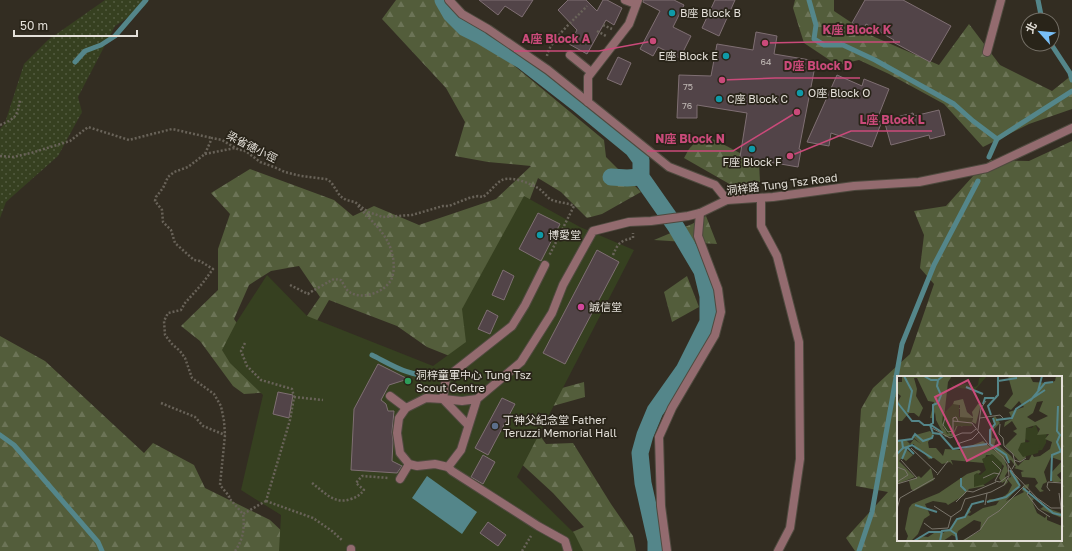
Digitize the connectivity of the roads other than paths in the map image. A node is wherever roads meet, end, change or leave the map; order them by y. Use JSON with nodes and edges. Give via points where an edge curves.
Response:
{"nodes":[{"id":1,"x":449,"y":0,"type":"edge"},
{"id":2,"x":625,"y":0,"type":"edge"},
{"id":3,"x":1001,"y":0,"type":"edge"},
{"id":4,"x":637,"y":2,"type":"edge"},
{"id":5,"x":987,"y":52,"type":"dead end"},
{"id":6,"x":570,"y":55,"type":"dead end"},
{"id":7,"x":591,"y":72,"type":"junction"},
{"id":8,"x":588,"y":102,"type":"junction"},
{"id":9,"x":1072,"y":128,"type":"edge"},
{"id":10,"x":761,"y":198,"type":"junction"},
{"id":11,"x":727,"y":200,"type":"junction"},
{"id":12,"x":700,"y":213,"type":"junction"},
{"id":13,"x":545,"y":265,"type":"road end"},
{"id":14,"x":390,"y":396,"type":"dead end"},
{"id":15,"x":443,"y":399,"type":"junction"},
{"id":16,"x":477,"y":399,"type":"junction"},
{"id":17,"x":406,"y":408,"type":"junction"},
{"id":18,"x":468,"y":425,"type":"junction"},
{"id":19,"x":409,"y":464,"type":"junction"},
{"id":20,"x":448,"y":467,"type":"junction"},
{"id":21,"x":400,"y":479,"type":"road end"},
{"id":22,"x":568,"y":551,"type":"edge"},
{"id":23,"x":667,"y":551,"type":"edge"},
{"id":24,"x":778,"y":551,"type":"edge"}],
"edges":[{"from":1,"to":8,"type":"street","via":[[462,14],[548,70]]},
{"from":2,"to":4,"type":"street"},
{"from":3,"to":5,"type":"street"},
{"from":4,"to":7,"type":"street","via":[[629,24]]},
{"from":6,"to":7,"type":"street"},
{"from":7,"to":8,"type":"street","via":[[588,76]]},
{"from":8,"to":11,"type":"street","via":[[670,167],[714,185]]},
{"from":9,"to":10,"type":"street","name":"洞梓路 Tung Tsz Road","via":[[987,168],[919,182],[854,186]]},
{"from":10,"to":11,"type":"street","name":"洞梓路 Tung Tsz Road"},
{"from":10,"to":24,"type":"street","via":[[761,226],[777,256],[799,342],[800,459],[790,528]]},
{"from":11,"to":12,"type":"street","name":"洞梓路 Tung Tsz Road"},
{"from":12,"to":16,"type":"street","name":"洞梓路 Tung Tsz Road","via":[[629,222],[593,231],[563,285],[552,313],[520,362]]},
{"from":12,"to":23,"type":"street","via":[[698,236],[718,289],[721,312],[715,335],[672,408],[659,436],[661,506]]},
{"from":13,"to":15,"type":"street","via":[[512,326],[446,378]]},
{"from":14,"to":17,"type":"street"},
{"from":15,"to":16,"type":"street"},
{"from":15,"to":17,"type":"street","via":[[426,398]]},
{"from":15,"to":18,"type":"street"},
{"from":16,"to":18,"type":"street"},
{"from":17,"to":19,"type":"street","via":[[399,418],[397,433],[400,453]]},
{"from":18,"to":20,"type":"street","via":[[461,450]]},
{"from":19,"to":20,"type":"street"},
{"from":19,"to":21,"type":"street"},
{"from":20,"to":22,"type":"street","via":[[565,541]]}]}
